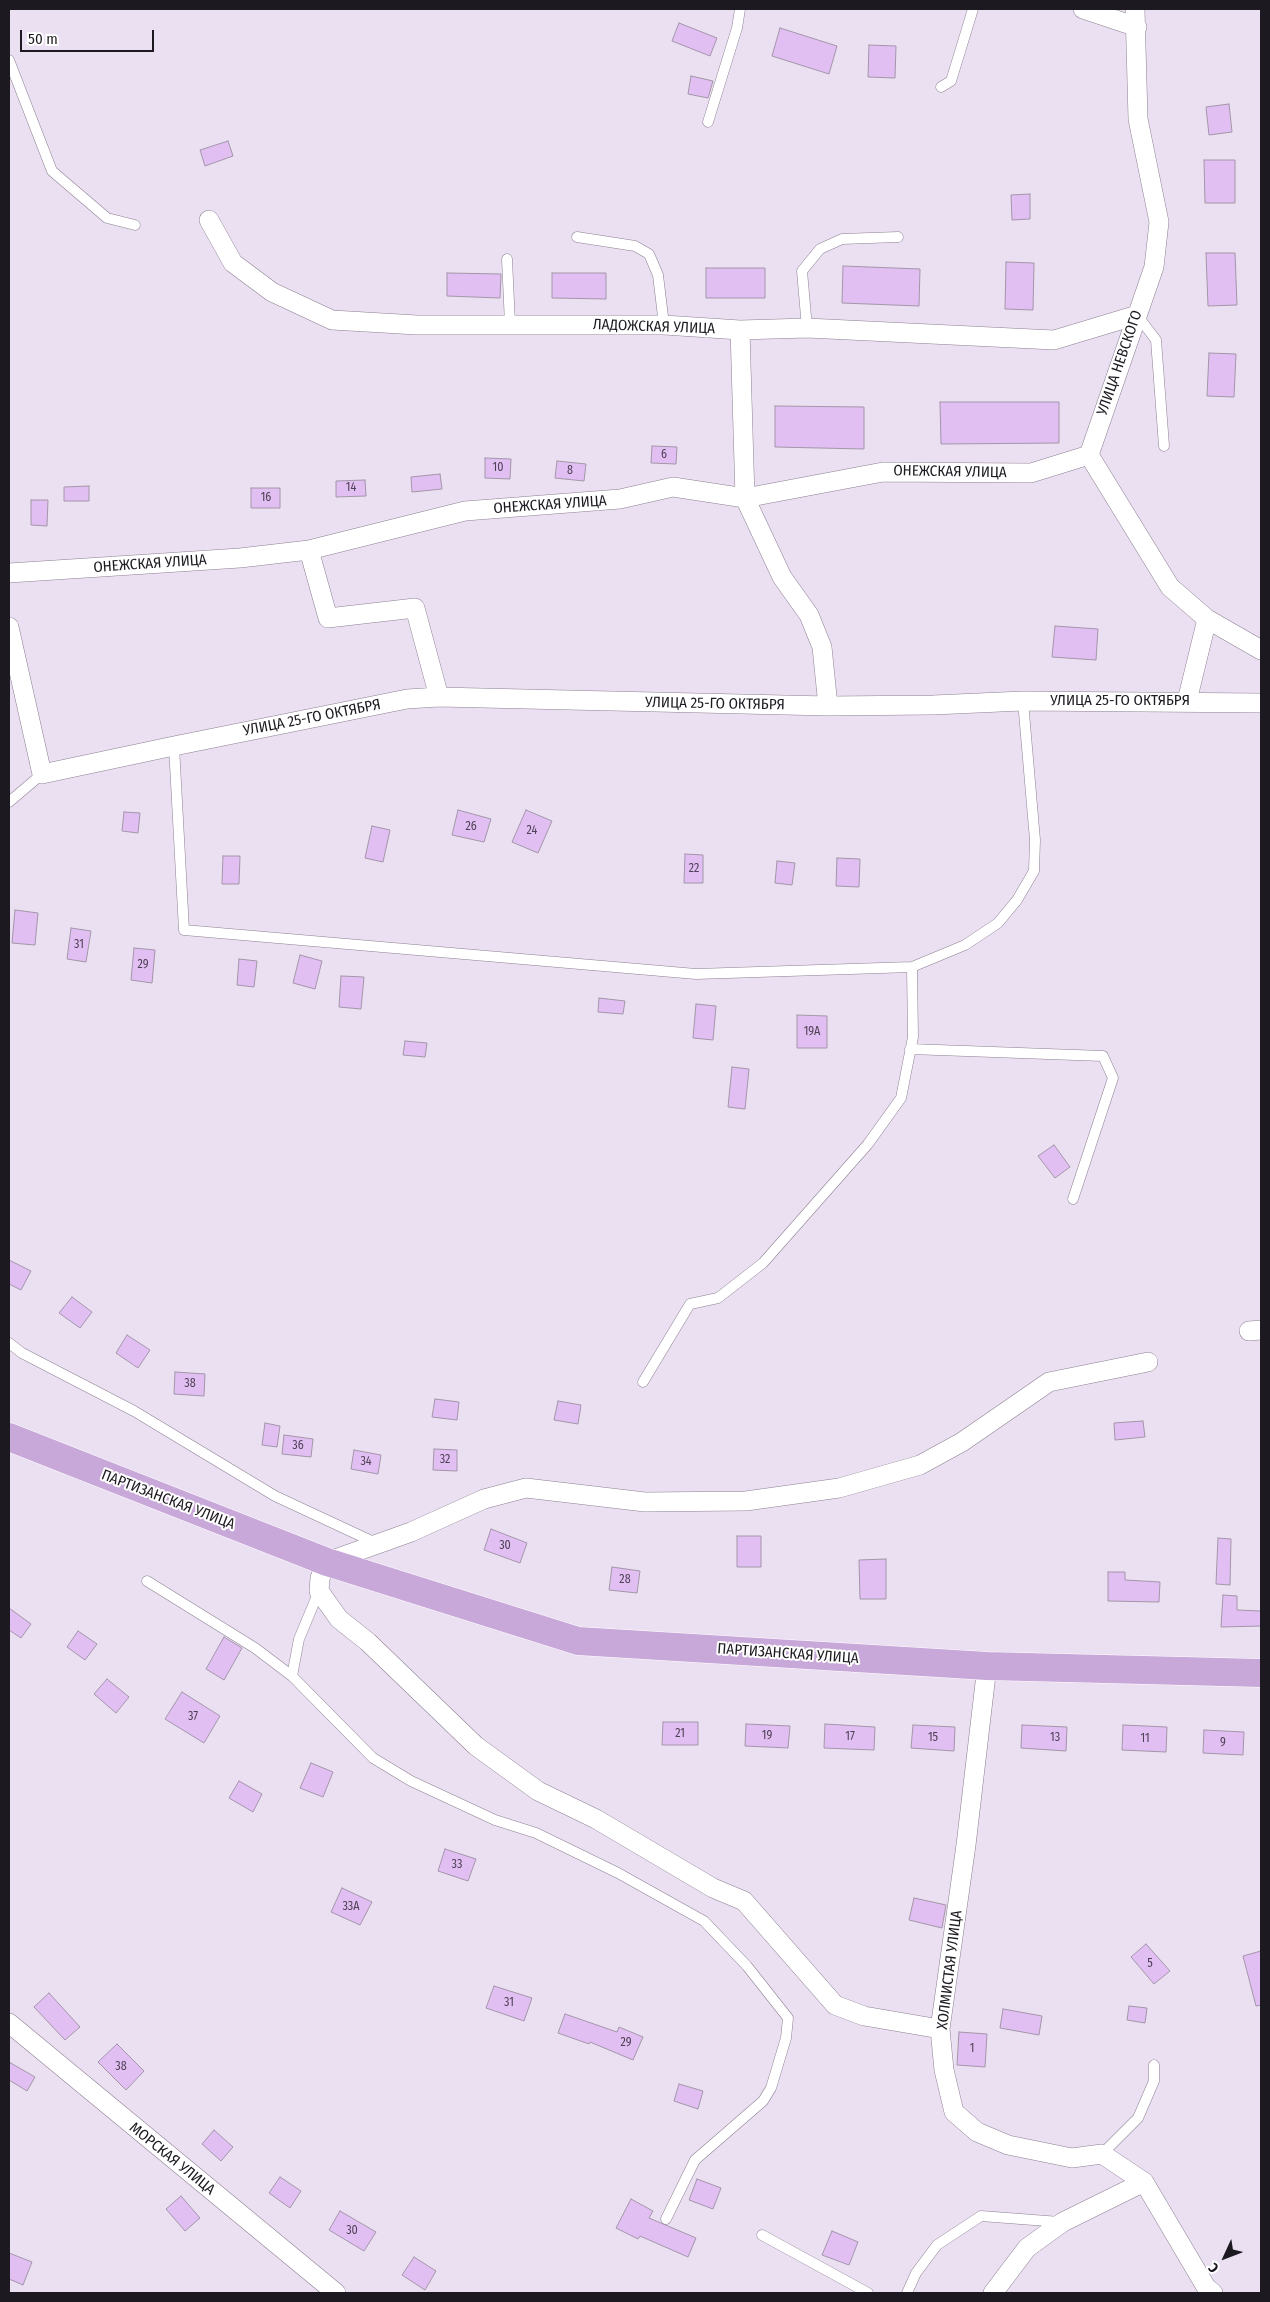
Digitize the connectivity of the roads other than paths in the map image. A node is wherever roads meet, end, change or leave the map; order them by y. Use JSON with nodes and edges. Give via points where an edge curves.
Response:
{"nodes":[{"id":1,"x":740,"y":9,"type":"edge"},
{"id":2,"x":973,"y":9,"type":"edge"},
{"id":3,"x":1083,"y":9,"type":"edge"},
{"id":4,"x":1136,"y":18,"type":"edge"},
{"id":5,"x":9,"y":60,"type":"edge"},
{"id":6,"x":941,"y":87,"type":"dead end"},
{"id":7,"x":708,"y":122,"type":"dead end"},
{"id":8,"x":209,"y":220,"type":"dead end"},
{"id":9,"x":135,"y":225,"type":"dead end"},
{"id":10,"x":577,"y":237,"type":"dead end"},
{"id":11,"x":898,"y":237,"type":"dead end"},
{"id":12,"x":507,"y":259,"type":"dead end"},
{"id":13,"x":1136,"y":315,"type":"junction"},
{"id":14,"x":510,"y":324,"type":"junction"},
{"id":15,"x":664,"y":325,"type":"junction"},
{"id":16,"x":807,"y":328,"type":"junction"},
{"id":17,"x":740,"y":330,"type":"junction"},
{"id":18,"x":1164,"y":446,"type":"dead end"},
{"id":19,"x":1089,"y":455,"type":"junction"},
{"id":20,"x":744,"y":498,"type":"junction"},
{"id":21,"x":309,"y":550,"type":"junction"},
{"id":22,"x":9,"y":573,"type":"edge"},
{"id":23,"x":1207,"y":619,"type":"junction"},
{"id":24,"x":9,"y":627,"type":"edge"},
{"id":25,"x":1261,"y":650,"type":"edge"},
{"id":26,"x":439,"y":696,"type":"junction"},
{"id":27,"x":1023,"y":701,"type":"junction"},
{"id":28,"x":1187,"y":701,"type":"junction"},
{"id":29,"x":1261,"y":703,"type":"edge"},
{"id":30,"x":828,"y":706,"type":"junction"},
{"id":31,"x":174,"y":746,"type":"junction"},
{"id":32,"x":42,"y":774,"type":"junction"},
{"id":33,"x":9,"y":802,"type":"edge"},
{"id":34,"x":912,"y":966,"type":"junction"},
{"id":35,"x":910,"y":1049,"type":"junction"},
{"id":36,"x":1073,"y":1199,"type":"dead end"},
{"id":37,"x":9,"y":1343,"type":"edge"},
{"id":38,"x":1148,"y":1362,"type":"dead end"},
{"id":39,"x":643,"y":1382,"type":"dead end"},
{"id":40,"x":9,"y":1437,"type":"edge"},
{"id":41,"x":379,"y":1544,"type":"junction"},
{"id":42,"x":327,"y":1562,"type":"junction"},
{"id":43,"x":147,"y":1581,"type":"dead end"},
{"id":44,"x":319,"y":1591,"type":"junction"},
{"id":45,"x":987,"y":1666,"type":"junction"},
{"id":46,"x":1261,"y":1673,"type":"edge"},
{"id":47,"x":292,"y":1676,"type":"junction"},
{"id":48,"x":9,"y":2024,"type":"edge"},
{"id":49,"x":940,"y":2029,"type":"junction"},
{"id":50,"x":1154,"y":2065,"type":"dead end"},
{"id":51,"x":1102,"y":2154,"type":"junction"},
{"id":52,"x":1144,"y":2182,"type":"junction"},
{"id":53,"x":666,"y":2219,"type":"dead end"},
{"id":54,"x":1064,"y":2222,"type":"junction"},
{"id":55,"x":762,"y":2235,"type":"dead end"},
{"id":56,"x":336,"y":2293,"type":"edge"},
{"id":57,"x":868,"y":2293,"type":"edge"},
{"id":58,"x":907,"y":2293,"type":"edge"},
{"id":59,"x":993,"y":2293,"type":"edge"},
{"id":60,"x":1213,"y":2293,"type":"edge"}],
"edges":[{"from":1,"to":7,"type":"lane"},
{"from":2,"to":6,"type":"lane","via":[[951,81]]},
{"from":3,"to":4,"type":"street"},
{"from":4,"to":13,"type":"street","name":"УЛИЦА НЕВСКОГО","via":[[1138,119],[1159,222],[1154,267]]},
{"from":5,"to":9,"type":"lane","via":[[52,171],[107,218]]},
{"from":8,"to":14,"type":"street","name":"ЛАДОЖСКАЯ УЛИЦА","via":[[233,263],[272,292],[332,320],[418,325]]},
{"from":10,"to":15,"type":"lane","via":[[635,246],[649,254],[658,275]]},
{"from":11,"to":16,"type":"lane","via":[[842,238],[820,249],[802,270]]},
{"from":12,"to":14,"type":"lane"},
{"from":13,"to":16,"type":"street","name":"ЛАДОЖСКАЯ УЛИЦА","via":[[1054,340]]},
{"from":13,"to":18,"type":"lane","via":[[1156,340]]},
{"from":13,"to":19,"type":"street","name":"УЛИЦА НЕВСКОГО"},
{"from":14,"to":15,"type":"street","name":"ЛАДОЖСКАЯ УЛИЦА"},
{"from":15,"to":17,"type":"street","name":"ЛАДОЖСКАЯ УЛИЦА"},
{"from":16,"to":17,"type":"street","name":"ЛАДОЖСКАЯ УЛИЦА"},
{"from":17,"to":20,"type":"street"},
{"from":19,"to":20,"type":"street","name":"ОНЕЖСКАЯ УЛИЦА","via":[[1032,473],[883,472]]},
{"from":19,"to":23,"type":"street","via":[[1170,587]]},
{"from":20,"to":21,"type":"street","name":"ОНЕЖСКАЯ УЛИЦА","via":[[674,487],[620,500],[466,511]]},
{"from":20,"to":30,"type":"street","via":[[782,577],[809,615],[822,648]]},
{"from":21,"to":22,"type":"street","name":"ОНЕЖСКАЯ УЛИЦА","via":[[240,558]]},
{"from":21,"to":26,"type":"street","via":[[328,618],[414,608]]},
{"from":23,"to":25,"type":"street"},
{"from":23,"to":28,"type":"street"},
{"from":24,"to":32,"type":"street"},
{"from":26,"to":30,"type":"street","name":"УЛИЦА 25-ГО ОКТЯБРЯ"},
{"from":26,"to":31,"type":"street","name":"УЛИЦА 25-ГО ОКТЯБРЯ","via":[[407,699]]},
{"from":27,"to":28,"type":"street","name":"УЛИЦА 25-ГО ОКТЯБРЯ"},
{"from":27,"to":30,"type":"street","name":"УЛИЦА 25-ГО ОКТЯБРЯ"},
{"from":27,"to":34,"type":"lane","via":[[1035,840],[1034,871],[1017,900],[998,923],[965,945]]},
{"from":28,"to":29,"type":"street","name":"УЛИЦА 25-ГО ОКТЯБРЯ"},
{"from":31,"to":32,"type":"street","name":"УЛИЦА 25-ГО ОКТЯБРЯ"},
{"from":31,"to":34,"type":"lane","via":[[184,930],[696,974]]},
{"from":32,"to":33,"type":"lane"},
{"from":34,"to":35,"type":"lane","via":[[913,1037]]},
{"from":35,"to":36,"type":"lane","via":[[1103,1056],[1113,1078]]},
{"from":35,"to":39,"type":"lane","via":[[902,1098],[868,1144],[763,1263],[718,1298],[690,1304]]},
{"from":37,"to":41,"type":"lane","via":[[22,1353],[134,1411],[275,1496]]},
{"from":38,"to":41,"type":"street","via":[[1048,1382],[962,1442],[920,1466],[839,1488],[746,1501],[645,1502],[526,1488],[484,1499]]},
{"from":40,"to":42,"type":"main road","name":"ПАРТИЗАНСКАЯ УЛИЦА"},
{"from":41,"to":42,"type":"street"},
{"from":42,"to":44,"type":"street"},
{"from":42,"to":45,"type":"main road","name":"ПАРТИЗАНСКАЯ УЛИЦА","via":[[578,1641]]},
{"from":43,"to":47,"type":"lane","via":[[255,1648]]},
{"from":44,"to":47,"type":"lane","via":[[299,1639]]},
{"from":44,"to":49,"type":"street","via":[[339,1619],[368,1642],[476,1746],[530,1786],[596,1819],[712,1888],[744,1901],[835,2005],[864,2016]]},
{"from":45,"to":46,"type":"main road","name":"ПАРТИЗАНСКАЯ УЛИЦА"},
{"from":45,"to":49,"type":"street","name":"ХОЛМИСТАЯ УЛИЦА"},
{"from":47,"to":53,"type":"lane","via":[[373,1758],[412,1781],[495,1820],[536,1833],[618,1873],[704,1921],[788,2018],[786,2038],[763,2101],[695,2160]]},
{"from":48,"to":56,"type":"street","name":"МОРСКАЯ УЛИЦА"},
{"from":49,"to":51,"type":"street","name":"ХОЛМИСТАЯ УЛИЦА","via":[[944,2070],[954,2112],[977,2132],[1008,2145],[1072,2158]]},
{"from":50,"to":51,"type":"lane","via":[[1154,2081],[1138,2118]]},
{"from":51,"to":52,"type":"street"},
{"from":52,"to":54,"type":"street"},
{"from":52,"to":60,"type":"street","via":[[1206,2287]]},
{"from":54,"to":58,"type":"lane","via":[[981,2216],[938,2245],[916,2274]]},
{"from":54,"to":59,"type":"street","via":[[1027,2248]]},
{"from":55,"to":57,"type":"lane"}]}
